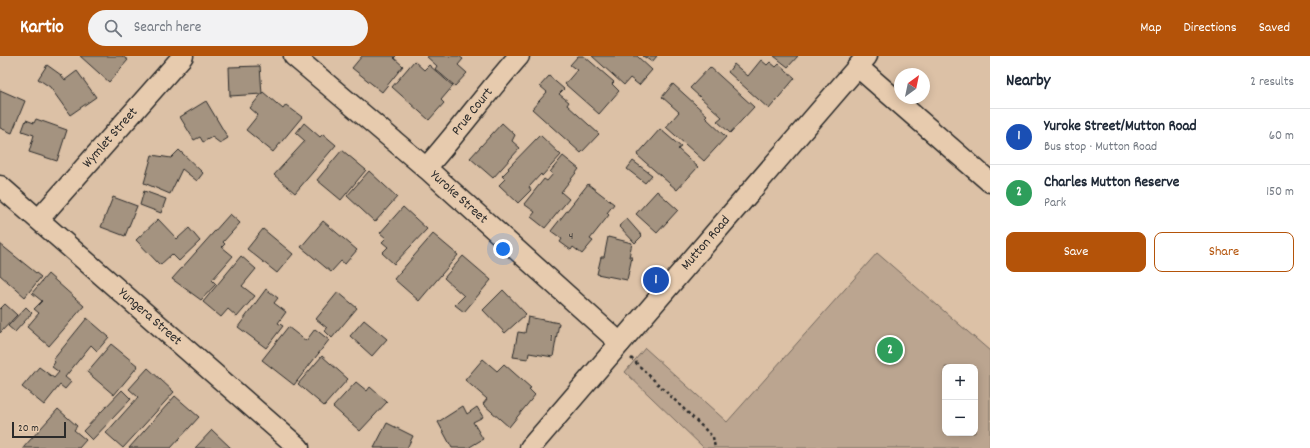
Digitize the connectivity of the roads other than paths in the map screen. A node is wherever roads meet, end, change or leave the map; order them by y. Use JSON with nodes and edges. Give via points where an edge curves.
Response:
{"nodes":[{"id":1,"x":183,"y":56,"type":"edge"},
{"id":2,"x":294,"y":56,"type":"edge"},
{"id":3,"x":519,"y":56,"type":"edge"},
{"id":4,"x":862,"y":61,"type":"edge"},
{"id":5,"x":426,"y":168,"type":"junction"},
{"id":6,"x":990,"y":182,"type":"edge"},
{"id":7,"x":0,"y":186,"type":"edge"},
{"id":8,"x":39,"y":220,"type":"junction"},
{"id":9,"x":620,"y":343,"type":"junction"},
{"id":10,"x":299,"y":448,"type":"edge"},
{"id":11,"x":530,"y":448,"type":"edge"}],
"edges":[{"from":1,"to":8,"type":"street","name":"Wymlet Street"},
{"from":2,"to":5,"type":"street","name":"Yuroke Street"},
{"from":3,"to":5,"type":"street","name":"Prue Court"},
{"from":4,"to":6,"type":"street"},
{"from":4,"to":9,"type":"street","name":"Mutton Road"},
{"from":5,"to":9,"type":"street","name":"Yuroke Street"},
{"from":7,"to":8,"type":"street","name":"Yungera Street"},
{"from":8,"to":10,"type":"street","name":"Yungera Street"},
{"from":9,"to":11,"type":"street","name":"Mutton Road"}]}
